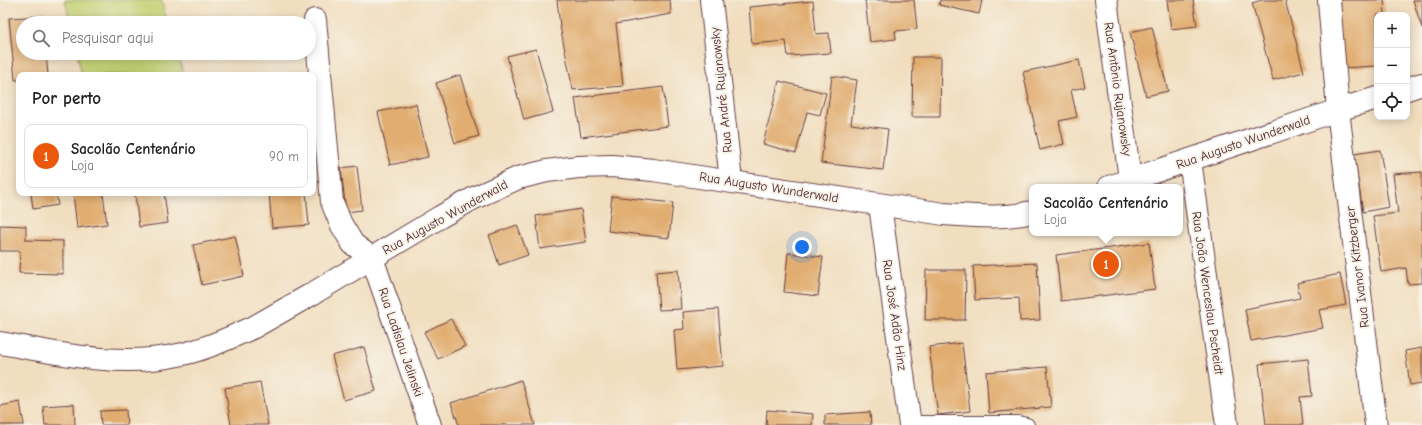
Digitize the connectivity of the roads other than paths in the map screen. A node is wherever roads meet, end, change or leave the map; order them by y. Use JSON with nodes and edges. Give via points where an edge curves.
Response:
{"nodes":[{"id":1,"x":711,"y":0,"type":"edge"},
{"id":2,"x":1106,"y":0,"type":"edge"},
{"id":3,"x":1329,"y":0,"type":"edge"},
{"id":4,"x":316,"y":31,"type":"edge"},
{"id":5,"x":1422,"y":84,"type":"edge"},
{"id":6,"x":1410,"y":88,"type":"edge"},
{"id":7,"x":1374,"y":99,"type":"edge"},
{"id":8,"x":1338,"y":110,"type":"junction"},
{"id":9,"x":1190,"y":160,"type":"junction"},
{"id":10,"x":1130,"y":179,"type":"junction"},
{"id":11,"x":731,"y":181,"type":"junction"},
{"id":12,"x":1117,"y":184,"type":"edge"},
{"id":13,"x":880,"y":205,"type":"junction"},
{"id":14,"x":1029,"y":213,"type":"edge"},
{"id":15,"x":372,"y":258,"type":"junction"},
{"id":16,"x":0,"y":343,"type":"edge"},
{"id":17,"x":910,"y":424,"type":"edge"},
{"id":18,"x":430,"y":425,"type":"edge"},
{"id":19,"x":1027,"y":425,"type":"edge"},
{"id":20,"x":1227,"y":425,"type":"edge"},
{"id":21,"x":1376,"y":425,"type":"edge"}],
"edges":[{"from":1,"to":11,"type":"street","name":"Rua André Rujanowsky"},
{"from":2,"to":10,"type":"street","name":"Rua Antônio Rujanowsky"},
{"from":3,"to":8,"type":"street","name":"Rua Ivanor Kitzberger"},
{"from":4,"to":15,"type":"street","via":[[332,202],[353,244]]},
{"from":5,"to":6,"type":"street"},
{"from":7,"to":8,"type":"street","name":"Rua Augusto Wunderwald"},
{"from":8,"to":9,"type":"street","name":"Rua Augusto Wunderwald"},
{"from":8,"to":21,"type":"street","name":"Rua Ivanor Kitzberger"},
{"from":9,"to":10,"type":"street","name":"Rua Augusto Wunderwald"},
{"from":9,"to":20,"type":"street","name":"Rua João Wenceslau Pscheidt"},
{"from":10,"to":12,"type":"street","name":"Rua Augusto Wunderwald"},
{"from":11,"to":13,"type":"street","name":"Rua Augusto Wunderwald"},
{"from":11,"to":15,"type":"street","name":"Rua Augusto Wunderwald","via":[[612,166],[547,171],[518,178],[474,198]]},
{"from":13,"to":14,"type":"street","name":"Rua Augusto Wunderwald","via":[[944,214],[986,216]]},
{"from":13,"to":17,"type":"street","name":"Rua José Adão Hinz"},
{"from":15,"to":16,"type":"street","name":"Rua Augusto Wunderwald","via":[[254,326],[217,343],[178,355],[138,360],[92,359]]},
{"from":15,"to":18,"type":"street","name":"Rua Ladislau Jelinski"},
{"from":17,"to":19,"type":"lane"}]}
